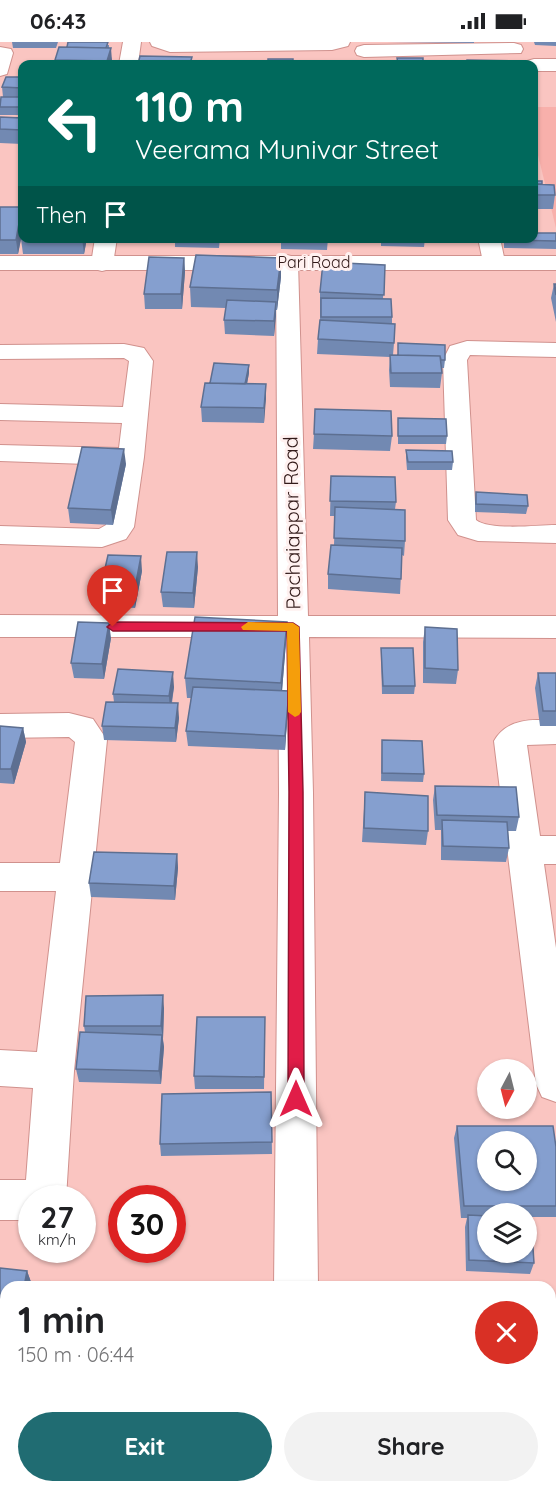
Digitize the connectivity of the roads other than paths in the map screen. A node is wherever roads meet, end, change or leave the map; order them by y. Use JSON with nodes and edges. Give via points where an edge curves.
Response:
{"nodes":[{"id":1,"x":132,"y":42,"type":"edge"},
{"id":2,"x":159,"y":42,"type":"edge"},
{"id":3,"x":342,"y":42,"type":"edge"},
{"id":4,"x":245,"y":43,"type":"edge"},
{"id":5,"x":364,"y":52,"type":"edge"},
{"id":6,"x":515,"y":52,"type":"edge"},
{"id":7,"x":0,"y":53,"type":"edge"},
{"id":8,"x":395,"y":58,"type":"edge"},
{"id":9,"x":130,"y":60,"type":"edge"},
{"id":10,"x":247,"y":60,"type":"edge"},
{"id":11,"x":538,"y":65,"type":"edge"},
{"id":12,"x":556,"y":65,"type":"edge"},
{"id":13,"x":0,"y":70,"type":"edge"},
{"id":14,"x":105,"y":243,"type":"edge"},
{"id":15,"x":490,"y":243,"type":"edge"},
{"id":16,"x":287,"y":262,"type":"junction"},
{"id":17,"x":494,"y":262,"type":"junction"},
{"id":18,"x":0,"y":263,"type":"edge"},
{"id":19,"x":556,"y":263,"type":"edge"},
{"id":20,"x":102,"y":264,"type":"junction"},
{"id":21,"x":556,"y":350,"type":"edge"},
{"id":22,"x":0,"y":352,"type":"edge"},
{"id":23,"x":0,"y":412,"type":"edge"},
{"id":24,"x":135,"y":415,"type":"junction"},
{"id":25,"x":0,"y":453,"type":"edge"},
{"id":26,"x":131,"y":457,"type":"junction"},
{"id":27,"x":556,"y":534,"type":"edge"},
{"id":28,"x":0,"y":535,"type":"edge"},
{"id":29,"x":0,"y":626,"type":"edge"},
{"id":30,"x":293,"y":627,"type":"junction"},
{"id":31,"x":556,"y":627,"type":"edge"},
{"id":32,"x":0,"y":726,"type":"edge"},
{"id":33,"x":556,"y":732,"type":"edge"},
{"id":34,"x":540,"y":850,"type":"edge"},
{"id":35,"x":0,"y":877,"type":"edge"},
{"id":36,"x":75,"y":877,"type":"junction"},
{"id":37,"x":0,"y":1068,"type":"edge"},
{"id":38,"x":54,"y":1071,"type":"junction"},
{"id":39,"x":556,"y":1084,"type":"edge"},
{"id":40,"x":46,"y":1185,"type":"edge"},
{"id":41,"x":0,"y":1200,"type":"edge"},
{"id":42,"x":18,"y":1200,"type":"edge"},
{"id":43,"x":296,"y":1281,"type":"edge"}],
"edges":[{"from":1,"to":9,"type":"street"},
{"from":2,"to":4,"type":"street","via":[[170,46]]},
{"from":3,"to":4,"type":"street"},
{"from":4,"to":10,"type":"street"},
{"from":5,"to":8,"type":"street"},
{"from":6,"to":8,"type":"street"},
{"from":7,"to":13,"type":"street","via":[[4,53]]},
{"from":11,"to":12,"type":"street"},
{"from":14,"to":20,"type":"street"},
{"from":15,"to":17,"type":"street"},
{"from":16,"to":17,"type":"street","name":"Pari Road"},
{"from":16,"to":20,"type":"street","name":"Pari Road"},
{"from":16,"to":30,"type":"street","name":"Pachaiappar Road"},
{"from":17,"to":19,"type":"street","name":"Pari Road"},
{"from":18,"to":20,"type":"street","name":"Pari Road"},
{"from":21,"to":27,"type":"street","via":[[467,348],[459,351],[455,360],[458,460],[465,526],[484,533]]},
{"from":22,"to":24,"type":"street","via":[[135,353],[141,361]]},
{"from":23,"to":24,"type":"street"},
{"from":24,"to":26,"type":"street"},
{"from":25,"to":26,"type":"street"},
{"from":26,"to":28,"type":"street","via":[[116,532],[102,538]]},
{"from":29,"to":30,"type":"street"},
{"from":30,"to":31,"type":"street"},
{"from":30,"to":43,"type":"street","name":"Pachaiappar Road"},
{"from":32,"to":36,"type":"street","via":[[69,725],[82,728],[91,740]]},
{"from":33,"to":34,"type":"street","via":[[528,732],[515,735],[510,741]]},
{"from":34,"to":39,"type":"street"},
{"from":35,"to":36,"type":"street"},
{"from":36,"to":38,"type":"street"},
{"from":37,"to":38,"type":"street"},
{"from":38,"to":40,"type":"street"},
{"from":41,"to":42,"type":"street"}]}
